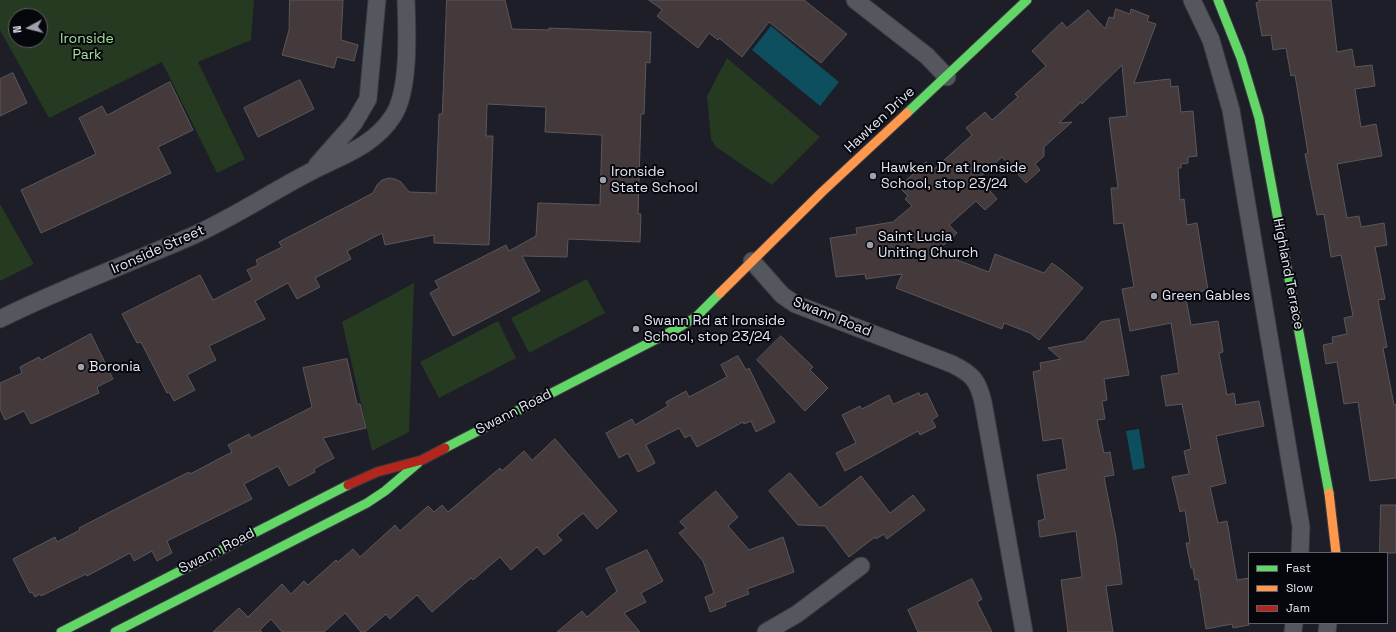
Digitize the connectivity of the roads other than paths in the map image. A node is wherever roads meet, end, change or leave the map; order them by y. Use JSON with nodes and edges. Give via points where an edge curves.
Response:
{"nodes":[{"id":1,"x":377,"y":0,"type":"edge"},
{"id":2,"x":406,"y":0,"type":"edge"},
{"id":3,"x":855,"y":0,"type":"edge"},
{"id":4,"x":1027,"y":0,"type":"edge"},
{"id":5,"x":1192,"y":0,"type":"edge"},
{"id":6,"x":1218,"y":0,"type":"edge"},
{"id":7,"x":947,"y":77,"type":"junction"},
{"id":8,"x":312,"y":171,"type":"junction"},
{"id":9,"x":752,"y":261,"type":"junction"},
{"id":10,"x":0,"y":319,"type":"edge"},
{"id":11,"x":422,"y":460,"type":"junction"},
{"id":12,"x":1300,"y":552,"type":"edge"},
{"id":13,"x":1336,"y":552,"type":"edge"},
{"id":14,"x":861,"y":566,"type":"dead end"},
{"id":15,"x":60,"y":632,"type":"edge"},
{"id":16,"x":115,"y":632,"type":"edge"},
{"id":17,"x":766,"y":632,"type":"edge"},
{"id":18,"x":1024,"y":632,"type":"edge"}],
"edges":[{"from":1,"to":8,"type":"street","name":"Ironside Street","via":[[370,92],[366,103],[354,123]]},
{"from":2,"to":8,"type":"street","name":"Ironside Street","via":[[404,84],[399,105],[393,116],[362,146]]},
{"from":3,"to":7,"type":"street","via":[[917,48]]},
{"from":4,"to":7,"type":"main road","name":"Hawken Drive"},
{"from":5,"to":12,"type":"street","name":"Highland Terrace","via":[[1211,40],[1231,110],[1301,527]]},
{"from":6,"to":13,"type":"main road","name":"Highland Terrace","via":[[1247,73],[1259,118],[1332,510]]},
{"from":7,"to":9,"type":"main road","name":"Hawken Drive","via":[[822,192]]},
{"from":8,"to":10,"type":"street","name":"Ironside Street","via":[[193,236]]},
{"from":9,"to":11,"type":"main road","name":"Swann Road","via":[[696,317],[678,328]]},
{"from":9,"to":18,"type":"street","name":"Swann Road","via":[[782,295],[795,304],[952,364],[974,378],[983,402]]},
{"from":11,"to":15,"type":"main road","name":"Swann Road","via":[[357,480]]},
{"from":11,"to":16,"type":"main road","name":"Swann Road","via":[[367,503]]},
{"from":14,"to":17,"type":"street","via":[[797,614]]}]}
